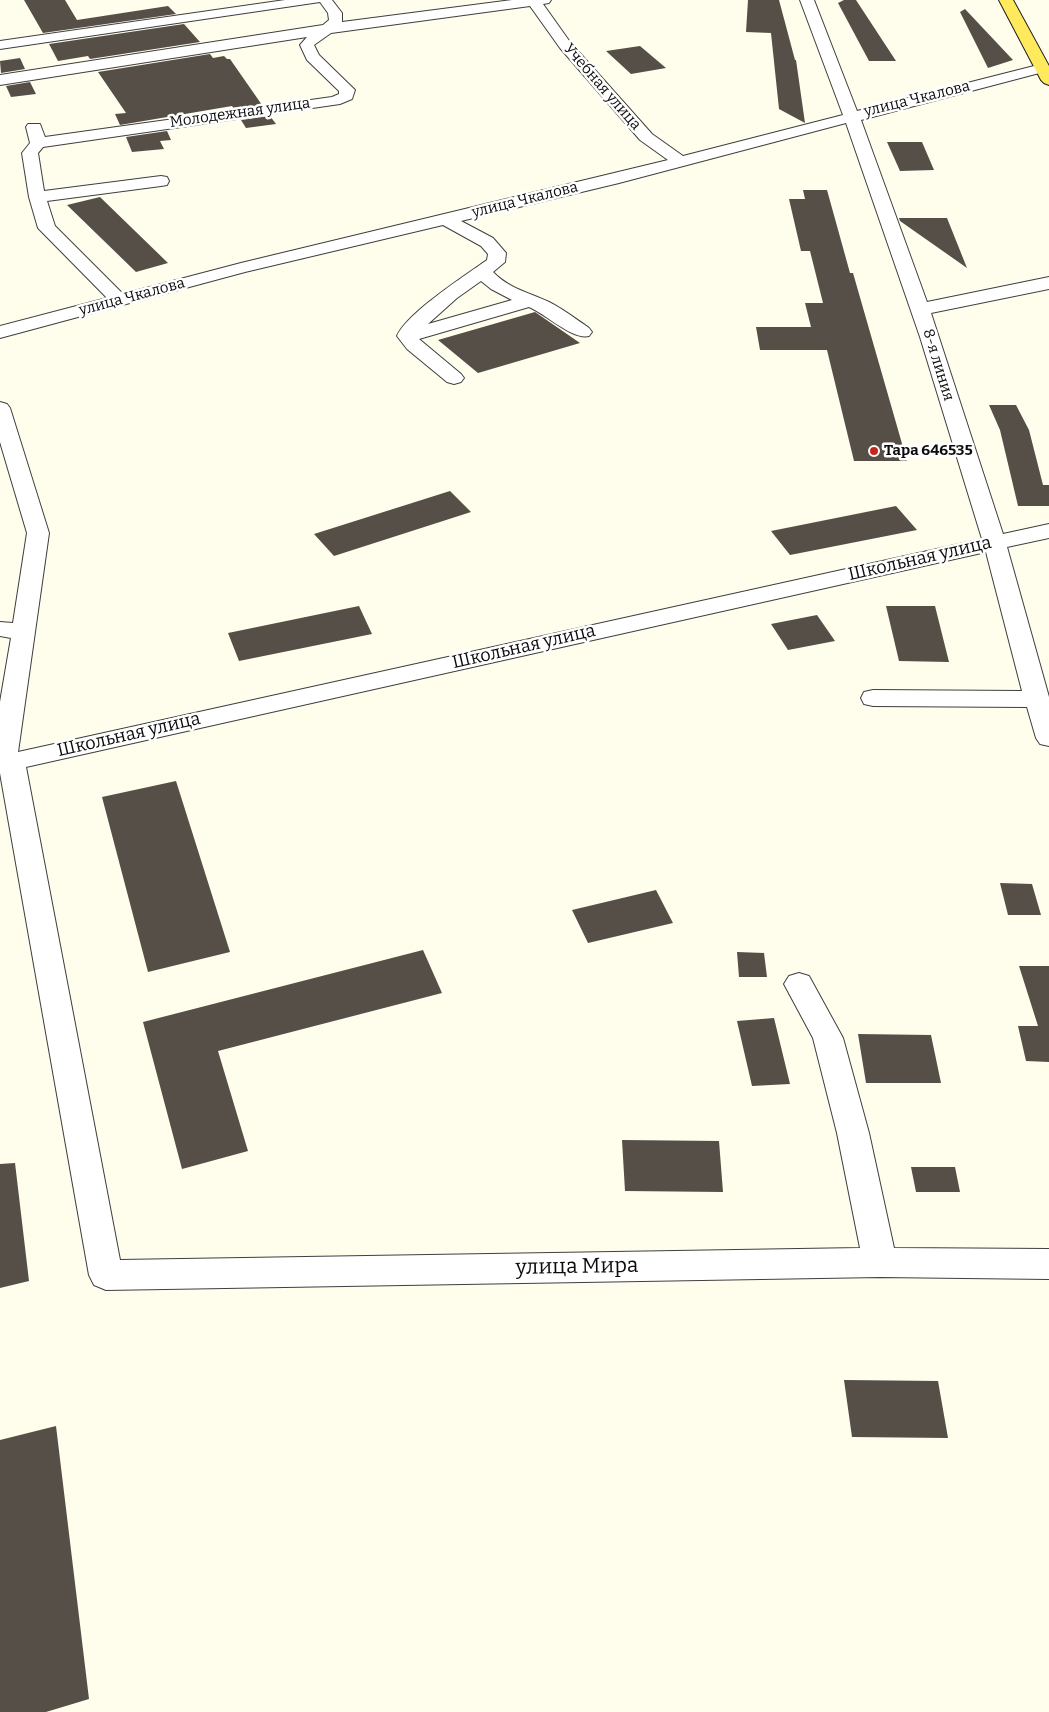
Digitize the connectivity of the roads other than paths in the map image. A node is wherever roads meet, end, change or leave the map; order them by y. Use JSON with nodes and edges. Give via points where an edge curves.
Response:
{"nodes":[{"id":1,"x":314,"y":0,"type":"edge"},
{"id":2,"x":325,"y":0,"type":"edge"},
{"id":3,"x":537,"y":0,"type":"edge"},
{"id":4,"x":807,"y":0,"type":"edge"},
{"id":5,"x":1006,"y":0,"type":"edge"},
{"id":6,"x":329,"y":30,"type":"junction"},
{"id":7,"x":0,"y":45,"type":"edge"},
{"id":8,"x":1047,"y":71,"type":"edge"},
{"id":9,"x":0,"y":80,"type":"edge"},
{"id":10,"x":852,"y":116,"type":"junction"},
{"id":11,"x":680,"y":161,"type":"junction"},
{"id":12,"x":161,"y":181,"type":"dead end"},
{"id":13,"x":37,"y":197,"type":"junction"},
{"id":14,"x":445,"y":220,"type":"junction"},
{"id":15,"x":483,"y":272,"type":"junction"},
{"id":16,"x":1049,"y":283,"type":"edge"},
{"id":17,"x":119,"y":300,"type":"junction"},
{"id":18,"x":529,"y":301,"type":"junction"},
{"id":19,"x":921,"y":309,"type":"junction"},
{"id":20,"x":0,"y":332,"type":"edge"},
{"id":21,"x":582,"y":332,"type":"dead end"},
{"id":22,"x":407,"y":336,"type":"junction"},
{"id":23,"x":454,"y":378,"type":"dead end"},
{"id":24,"x":0,"y":408,"type":"edge"},
{"id":25,"x":1049,"y":531,"type":"edge"},
{"id":26,"x":994,"y":543,"type":"junction"},
{"id":27,"x":0,"y":630,"type":"edge"},
{"id":28,"x":24,"y":632,"type":"junction"},
{"id":29,"x":873,"y":698,"type":"dead end"},
{"id":30,"x":1041,"y":705,"type":"edge"},
{"id":31,"x":1049,"y":738,"type":"edge"},
{"id":32,"x":5,"y":762,"type":"edge"},
{"id":33,"x":799,"y":984,"type":"dead end"},
{"id":34,"x":880,"y":1262,"type":"junction"},
{"id":35,"x":1049,"y":1264,"type":"edge"}],
"edges":[{"from":1,"to":7,"type":"street"},
{"from":2,"to":6,"type":"street","via":[[335,13],[336,21]]},
{"from":3,"to":6,"type":"street","name":"Молодежная улица"},
{"from":3,"to":11,"type":"street","name":"Учебная улица","via":[[565,45],[646,137]]},
{"from":4,"to":10,"type":"street","name":"8-я линия"},
{"from":5,"to":8,"type":"main road"},
{"from":6,"to":9,"type":"street","name":"Молодежная улица"},
{"from":6,"to":13,"type":"street","name":"Молодежная улица","via":[[307,45],[312,56],[347,90],[347,96],[335,100],[36,134],[30,153]]},
{"from":8,"to":10,"type":"street","name":"улица Чкалова"},
{"from":10,"to":11,"type":"street","name":"улица Чкалова"},
{"from":10,"to":19,"type":"street","name":"8-я линия"},
{"from":11,"to":14,"type":"street","name":"улица Чкалова"},
{"from":12,"to":13,"type":"street"},
{"from":13,"to":17,"type":"street","via":[[47,228]]},
{"from":14,"to":15,"type":"street","via":[[487,242],[497,253],[496,262]]},
{"from":14,"to":17,"type":"street","name":"улица Чкалова"},
{"from":15,"to":18,"type":"street","via":[[489,281]]},
{"from":15,"to":22,"type":"street","via":[[450,294]]},
{"from":16,"to":19,"type":"street"},
{"from":17,"to":20,"type":"street","name":"улица Чкалова"},
{"from":18,"to":21,"type":"street"},
{"from":18,"to":22,"type":"street"},
{"from":19,"to":26,"type":"street","name":"8-я линия"},
{"from":22,"to":23,"type":"street"},
{"from":24,"to":28,"type":"street","via":[[38,533]]},
{"from":25,"to":26,"type":"street","name":"Школьная улица"},
{"from":26,"to":30,"type":"street","name":"8-я линия"},
{"from":26,"to":32,"type":"street","name":"Школьная улица"},
{"from":27,"to":28,"type":"street"},
{"from":28,"to":32,"type":"street"},
{"from":29,"to":30,"type":"street"},
{"from":30,"to":31,"type":"street","name":"8-я линия"},
{"from":32,"to":34,"type":"street","name":"улица Мира","via":[[106,1275]]},
{"from":33,"to":34,"type":"street","via":[[828,1038],[853,1133]]},
{"from":34,"to":35,"type":"street","name":"улица Мира"}]}
